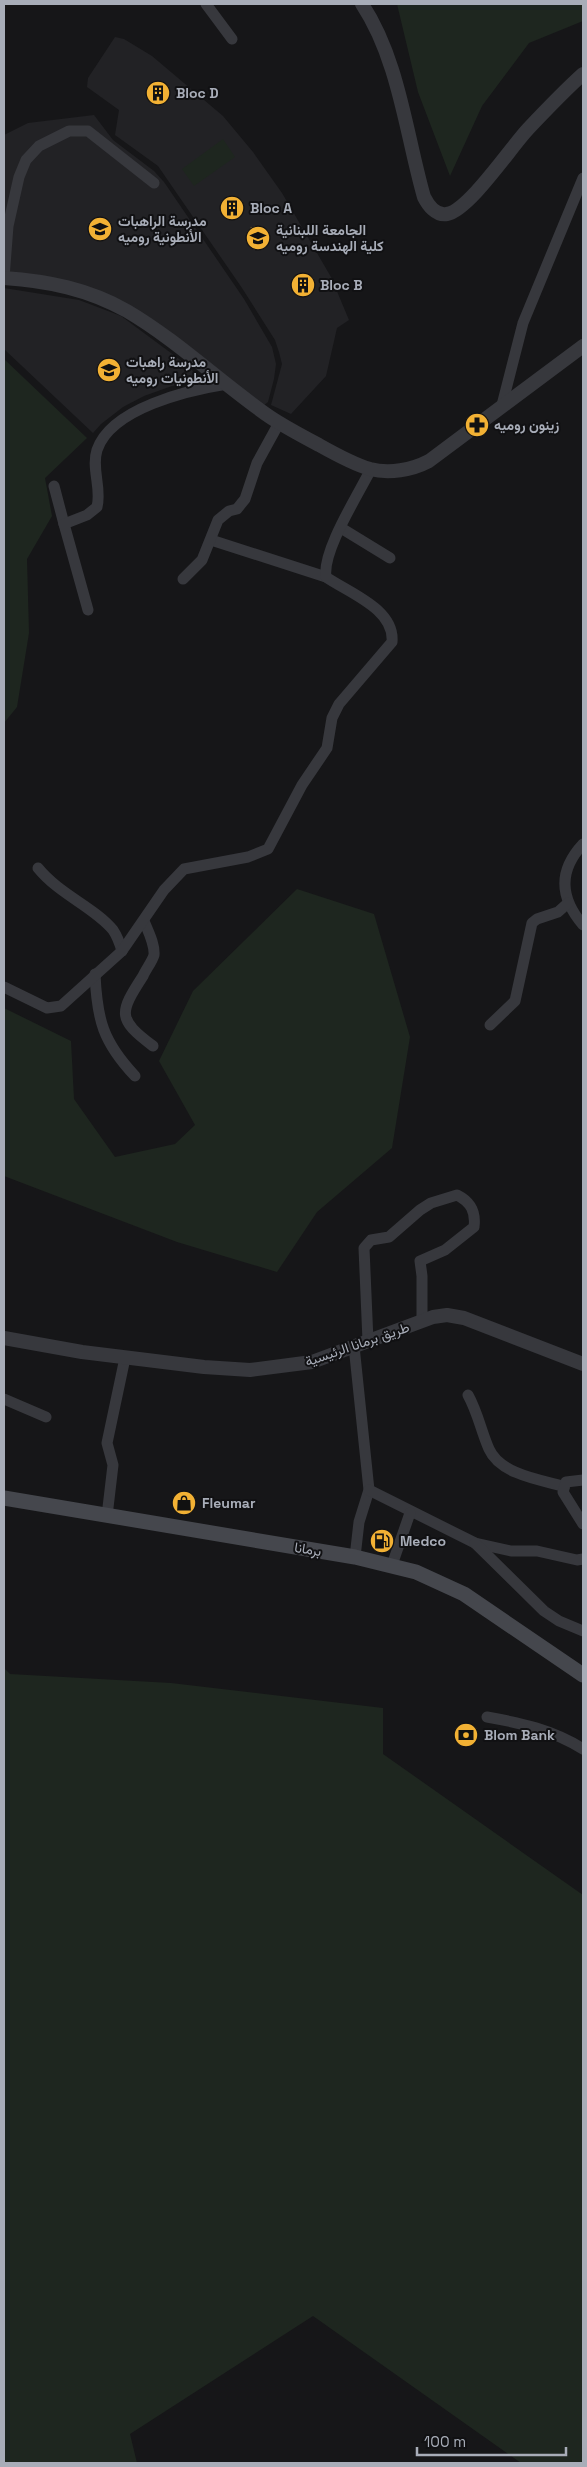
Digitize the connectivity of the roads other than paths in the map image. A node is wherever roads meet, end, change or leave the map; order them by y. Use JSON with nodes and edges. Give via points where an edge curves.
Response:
{"nodes":[{"id":1,"x":206,"y":4,"type":"edge"},
{"id":2,"x":362,"y":4,"type":"edge"},
{"id":3,"x":232,"y":39,"type":"dead end"},
{"id":4,"x":583,"y":74,"type":"edge"},
{"id":5,"x":583,"y":178,"type":"edge"},
{"id":6,"x":154,"y":183,"type":"dead end"},
{"id":7,"x":4,"y":278,"type":"edge"},
{"id":8,"x":583,"y":346,"type":"edge"},
{"id":9,"x":227,"y":384,"type":"junction"},
{"id":10,"x":502,"y":405,"type":"junction"},
{"id":11,"x":279,"y":423,"type":"junction"},
{"id":12,"x":371,"y":469,"type":"junction"},
{"id":13,"x":54,"y":486,"type":"dead end"},
{"id":14,"x":64,"y":524,"type":"junction"},
{"id":15,"x":341,"y":528,"type":"junction"},
{"id":16,"x":211,"y":540,"type":"junction"},
{"id":17,"x":390,"y":558,"type":"dead end"},
{"id":18,"x":326,"y":577,"type":"junction"},
{"id":19,"x":183,"y":579,"type":"dead end"},
{"id":20,"x":88,"y":610,"type":"dead end"},
{"id":21,"x":583,"y":844,"type":"edge"},
{"id":22,"x":38,"y":868,"type":"dead end"},
{"id":23,"x":568,"y":903,"type":"junction"},
{"id":24,"x":144,"y":921,"type":"junction"},
{"id":25,"x":583,"y":925,"type":"edge"},
{"id":26,"x":122,"y":951,"type":"junction"},
{"id":27,"x":95,"y":974,"type":"junction"},
{"id":28,"x":4,"y":987,"type":"edge"},
{"id":29,"x":490,"y":1025,"type":"dead end"},
{"id":30,"x":153,"y":1046,"type":"dead end"},
{"id":31,"x":134,"y":1076,"type":"dead end"},
{"id":32,"x":422,"y":1322,"type":"junction"},
{"id":33,"x":4,"y":1338,"type":"edge"},
{"id":34,"x":368,"y":1341,"type":"junction"},
{"id":35,"x":354,"y":1346,"type":"junction"},
{"id":36,"x":125,"y":1358,"type":"junction"},
{"id":37,"x":583,"y":1364,"type":"edge"},
{"id":38,"x":468,"y":1395,"type":"dead end"},
{"id":39,"x":4,"y":1399,"type":"edge"},
{"id":40,"x":46,"y":1416,"type":"dead end"},
{"id":41,"x":583,"y":1480,"type":"edge"},
{"id":42,"x":563,"y":1486,"type":"junction"},
{"id":43,"x":369,"y":1490,"type":"junction"},
{"id":44,"x":4,"y":1498,"type":"edge"},
{"id":45,"x":410,"y":1513,"type":"junction"},
{"id":46,"x":107,"y":1516,"type":"junction"},
{"id":47,"x":583,"y":1524,"type":"edge"},
{"id":48,"x":475,"y":1544,"type":"junction"},
{"id":49,"x":355,"y":1557,"type":"junction"},
{"id":50,"x":583,"y":1558,"type":"edge"},
{"id":51,"x":392,"y":1565,"type":"junction"},
{"id":52,"x":583,"y":1631,"type":"edge"},
{"id":53,"x":583,"y":1676,"type":"edge"},
{"id":54,"x":487,"y":1717,"type":"dead end"},
{"id":55,"x":583,"y":1748,"type":"edge"}],
"edges":[{"from":1,"to":3,"type":"street"},
{"from":2,"to":4,"type":"street","via":[[395,81],[424,197],[427,205],[439,214],[453,212],[472,196],[528,128]]},
{"from":5,"to":10,"type":"street","via":[[523,323]]},
{"from":6,"to":7,"type":"street","via":[[88,132],[68,131],[39,146],[26,160],[19,177],[8,226]]},
{"from":7,"to":9,"type":"street","via":[[77,289],[106,300],[151,328]]},
{"from":8,"to":10,"type":"street"},
{"from":9,"to":11,"type":"street"},
{"from":9,"to":14,"type":"street","via":[[181,392],[162,399],[109,430],[95,460],[99,482],[97,507],[87,515]]},
{"from":10,"to":12,"type":"street","via":[[419,466],[407,470]]},
{"from":11,"to":12,"type":"street"},
{"from":11,"to":16,"type":"street","via":[[256,463],[245,499],[218,520]]},
{"from":12,"to":15,"type":"street"},
{"from":13,"to":14,"type":"street"},
{"from":14,"to":20,"type":"street"},
{"from":15,"to":17,"type":"street"},
{"from":15,"to":18,"type":"street","via":[[325,563]]},
{"from":16,"to":18,"type":"street"},
{"from":16,"to":19,"type":"street","via":[[202,560]]},
{"from":18,"to":24,"type":"street","via":[[383,616],[393,632],[392,642],[339,704],[332,718],[327,748],[302,785],[268,849],[248,857],[184,869],[164,890]]},
{"from":21,"to":23,"type":"street","via":[[569,864],[565,879]]},
{"from":22,"to":26,"type":"street","via":[[53,885],[104,920],[114,931]]},
{"from":23,"to":25,"type":"street"},
{"from":23,"to":29,"type":"street","via":[[558,912],[537,918],[532,923],[515,1000]]},
{"from":24,"to":26,"type":"street"},
{"from":24,"to":30,"type":"street","via":[[154,954],[125,1010],[126,1022]]},
{"from":26,"to":27,"type":"street"},
{"from":27,"to":28,"type":"street","via":[[60,1006],[51,1009]]},
{"from":27,"to":31,"type":"street","via":[[96,1002],[106,1039]]},
{"from":32,"to":34,"type":"street","name":"طريق برمانا الرئيسية"},
{"from":32,"to":34,"type":"street","via":[[420,1261],[445,1250],[474,1227],[475,1216],[468,1200],[457,1195],[430,1203],[389,1237],[371,1240],[364,1248]]},
{"from":32,"to":37,"type":"street","name":"طريق برمانا الرئيسية","via":[[447,1315],[464,1318]]},
{"from":33,"to":36,"type":"street","name":"طريق برمانا الرئيسية"},
{"from":34,"to":35,"type":"street","name":"طريق برمانا الرئيسية"},
{"from":35,"to":36,"type":"street","name":"طريق برمانا الرئيسية","via":[[312,1362],[250,1370]]},
{"from":35,"to":43,"type":"street"},
{"from":36,"to":46,"type":"street","via":[[107,1443],[113,1465]]},
{"from":38,"to":42,"type":"street","via":[[496,1460],[538,1480]]},
{"from":39,"to":40,"type":"street"},
{"from":41,"to":42,"type":"street","via":[[569,1481]]},
{"from":42,"to":47,"type":"street","via":[[565,1498]]},
{"from":43,"to":45,"type":"street"},
{"from":43,"to":49,"type":"street","via":[[359,1522]]},
{"from":44,"to":46,"type":"main road","name":"برمانا"},
{"from":45,"to":48,"type":"street"},
{"from":45,"to":51,"type":"street"},
{"from":46,"to":49,"type":"main road","name":"برمانا"},
{"from":48,"to":50,"type":"street","via":[[511,1551],[537,1551],[577,1560]]},
{"from":48,"to":52,"type":"street","via":[[544,1611]]},
{"from":49,"to":51,"type":"main road","name":"برمانا"},
{"from":51,"to":53,"type":"main road","name":"برمانا","via":[[464,1594]]},
{"from":54,"to":55,"type":"street","via":[[534,1726]]}]}
